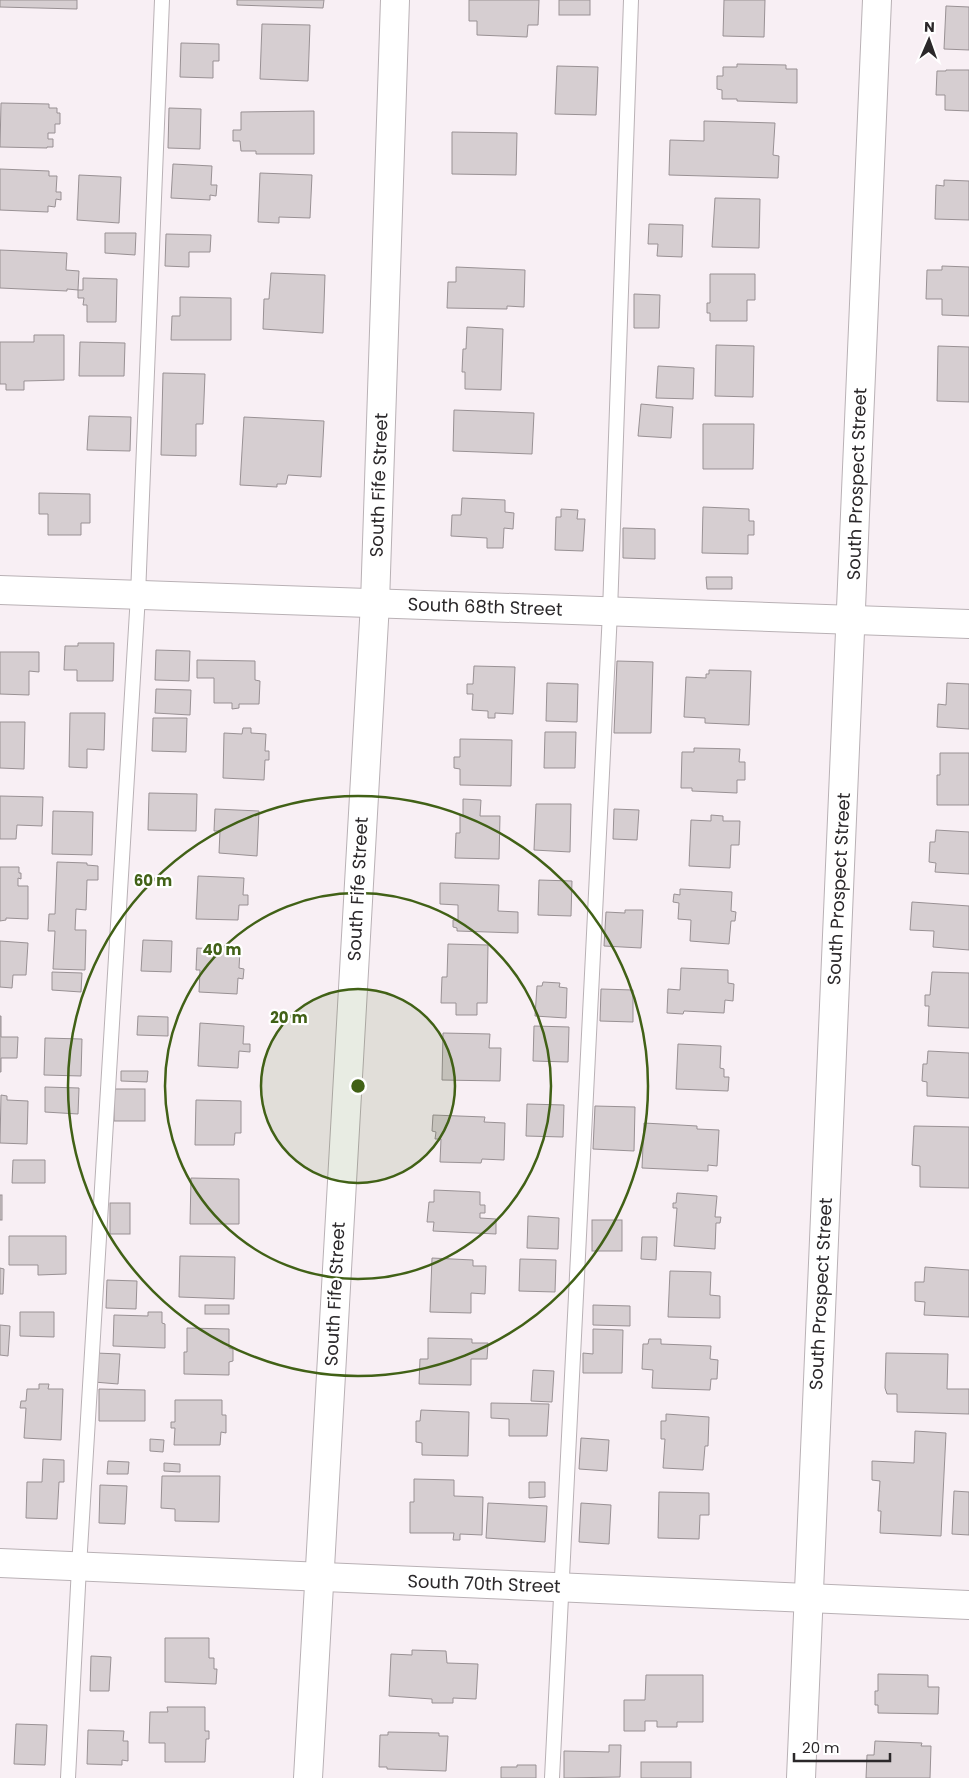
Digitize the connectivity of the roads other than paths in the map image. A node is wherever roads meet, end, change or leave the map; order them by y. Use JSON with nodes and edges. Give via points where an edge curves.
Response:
{"nodes":[{"id":1,"x":162,"y":0,"type":"edge"},
{"id":2,"x":395,"y":0,"type":"edge"},
{"id":3,"x":631,"y":0,"type":"edge"},
{"id":4,"x":877,"y":0,"type":"edge"},
{"id":5,"x":0,"y":590,"type":"edge"},
{"id":6,"x":138,"y":595,"type":"junction"},
{"id":7,"x":375,"y":603,"type":"junction"},
{"id":8,"x":610,"y":612,"type":"junction"},
{"id":9,"x":851,"y":620,"type":"junction"},
{"id":10,"x":969,"y":624,"type":"edge"},
{"id":11,"x":0,"y":1563,"type":"edge"},
{"id":12,"x":79,"y":1567,"type":"junction"},
{"id":13,"x":318,"y":1577,"type":"junction"},
{"id":14,"x":562,"y":1587,"type":"junction"},
{"id":15,"x":808,"y":1598,"type":"junction"},
{"id":16,"x":969,"y":1605,"type":"edge"},
{"id":17,"x":68,"y":1778,"type":"edge"},
{"id":18,"x":308,"y":1778,"type":"edge"},
{"id":19,"x":552,"y":1778,"type":"edge"},
{"id":20,"x":801,"y":1778,"type":"edge"}],
"edges":[{"from":1,"to":6,"type":"lane"},
{"from":2,"to":7,"type":"street","name":"South Fife Street"},
{"from":3,"to":8,"type":"lane"},
{"from":4,"to":9,"type":"street","name":"South Prospect Street"},
{"from":5,"to":6,"type":"street","name":"South 68th Street"},
{"from":6,"to":7,"type":"street","name":"South 68th Street"},
{"from":6,"to":12,"type":"lane"},
{"from":7,"to":8,"type":"street","name":"South 68th Street"},
{"from":7,"to":13,"type":"street","name":"South Fife Street"},
{"from":8,"to":9,"type":"street","name":"South 68th Street"},
{"from":8,"to":14,"type":"lane"},
{"from":9,"to":10,"type":"street","name":"South 68th Street"},
{"from":9,"to":15,"type":"street","name":"South Prospect Street"},
{"from":11,"to":12,"type":"street","name":"South 70th Street"},
{"from":12,"to":13,"type":"street","name":"South 70th Street"},
{"from":12,"to":17,"type":"lane"},
{"from":13,"to":14,"type":"street","name":"South 70th Street"},
{"from":13,"to":18,"type":"street","name":"South Fife Street"},
{"from":14,"to":15,"type":"street","name":"South 70th Street"},
{"from":14,"to":19,"type":"lane"},
{"from":15,"to":16,"type":"street","name":"South 70th Street"},
{"from":15,"to":20,"type":"street","name":"South Prospect Street"}]}
